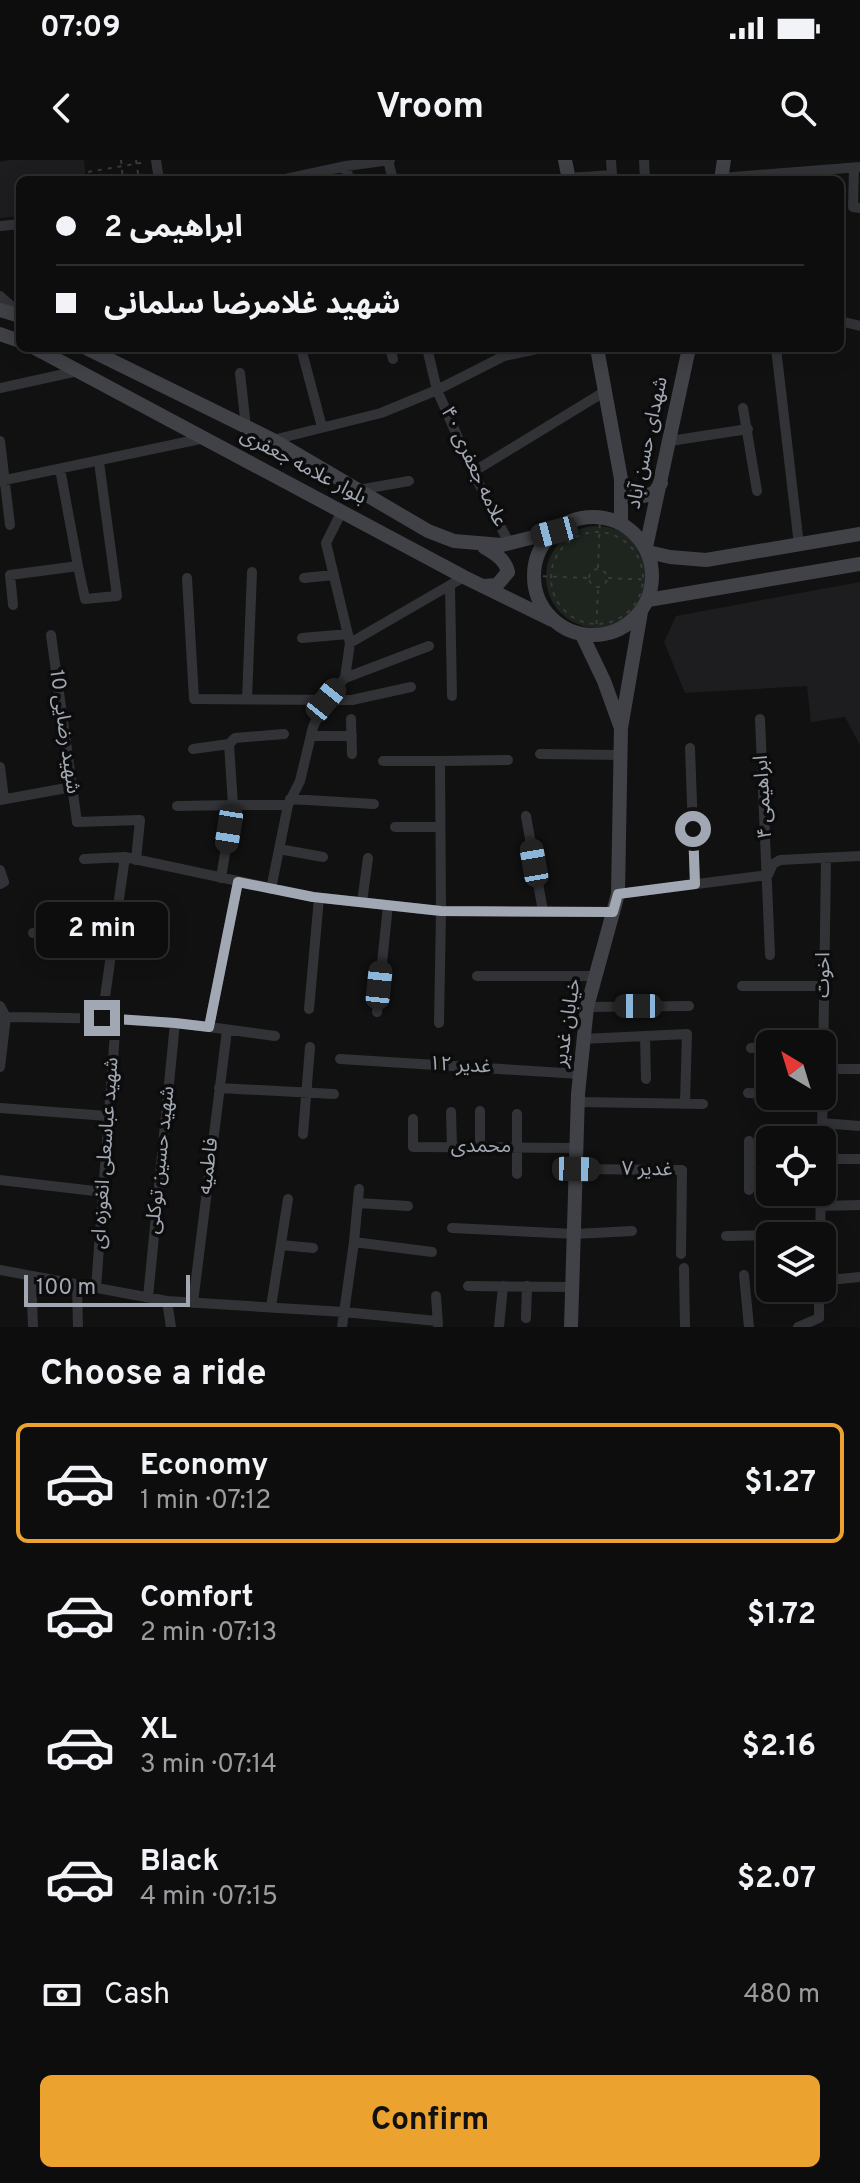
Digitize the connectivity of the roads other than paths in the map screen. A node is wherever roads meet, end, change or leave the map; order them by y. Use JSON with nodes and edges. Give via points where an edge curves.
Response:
{"nodes":[{"id":1,"x":389,"y":160,"type":"edge"},
{"id":2,"x":611,"y":160,"type":"edge"},
{"id":3,"x":346,"y":166,"type":"junction"},
{"id":4,"x":857,"y":168,"type":"edge"},
{"id":5,"x":313,"y":176,"type":"edge"},
{"id":6,"x":348,"y":176,"type":"edge"},
{"id":7,"x":601,"y":176,"type":"edge"},
{"id":8,"x":793,"y":176,"type":"edge"},
{"id":9,"x":860,"y":208,"type":"edge"},
{"id":10,"x":0,"y":296,"type":"edge"},
{"id":11,"x":16,"y":312,"type":"edge"},
{"id":12,"x":43,"y":352,"type":"edge"},
{"id":13,"x":94,"y":352,"type":"edge"},
{"id":14,"x":302,"y":352,"type":"edge"},
{"id":15,"x":428,"y":352,"type":"edge"},
{"id":16,"x":523,"y":352,"type":"edge"},
{"id":17,"x":598,"y":352,"type":"edge"},
{"id":18,"x":688,"y":352,"type":"edge"},
{"id":19,"x":776,"y":352,"type":"edge"},
{"id":20,"x":80,"y":371,"type":"junction"},
{"id":21,"x":240,"y":373,"type":"dead end"},
{"id":22,"x":0,"y":388,"type":"edge"},
{"id":23,"x":437,"y":390,"type":"junction"},
{"id":24,"x":604,"y":392,"type":"junction"},
{"id":25,"x":743,"y":408,"type":"dead end"},
{"id":26,"x":246,"y":427,"type":"junction"},
{"id":27,"x":322,"y":427,"type":"junction"},
{"id":28,"x":748,"y":429,"type":"junction"},
{"id":29,"x":206,"y":438,"type":"junction"},
{"id":30,"x":273,"y":440,"type":"junction"},
{"id":31,"x":0,"y":441,"type":"edge"},
{"id":32,"x":670,"y":441,"type":"junction"},
{"id":33,"x":99,"y":462,"type":"junction"},
{"id":34,"x":60,"y":469,"type":"junction"},
{"id":35,"x":473,"y":472,"type":"junction"},
{"id":36,"x":662,"y":480,"type":"junction"},
{"id":37,"x":2,"y":481,"type":"edge"},
{"id":38,"x":409,"y":481,"type":"dead end"},
{"id":39,"x":621,"y":484,"type":"junction"},
{"id":40,"x":358,"y":490,"type":"junction"},
{"id":41,"x":757,"y":491,"type":"dead end"},
{"id":42,"x":658,"y":496,"type":"junction"},
{"id":43,"x":342,"y":511,"type":"junction"},
{"id":44,"x":600,"y":524,"type":"junction"},
{"id":45,"x":10,"y":525,"type":"dead end"},
{"id":46,"x":627,"y":528,"type":"junction"},
{"id":47,"x":554,"y":532,"type":"junction"},
{"id":48,"x":860,"y":534,"type":"edge"},
{"id":49,"x":509,"y":543,"type":"junction"},
{"id":50,"x":480,"y":545,"type":"junction"},
{"id":51,"x":799,"y":545,"type":"junction"},
{"id":52,"x":647,"y":549,"type":"junction"},
{"id":53,"x":860,"y":564,"type":"edge"},
{"id":54,"x":78,"y":566,"type":"junction"},
{"id":55,"x":252,"y":572,"type":"dead end"},
{"id":56,"x":803,"y":573,"type":"junction"},
{"id":57,"x":334,"y":575,"type":"junction"},
{"id":58,"x":464,"y":577,"type":"junction"},
{"id":59,"x":187,"y":578,"type":"dead end"},
{"id":60,"x":304,"y":578,"type":"dead end"},
{"id":61,"x":450,"y":586,"type":"junction"},
{"id":62,"x":483,"y":586,"type":"junction"},
{"id":63,"x":13,"y":605,"type":"dead end"},
{"id":64,"x":644,"y":606,"type":"junction"},
{"id":65,"x":552,"y":620,"type":"junction"},
{"id":66,"x":592,"y":631,"type":"junction"},
{"id":67,"x":51,"y":635,"type":"dead end"},
{"id":68,"x":302,"y":638,"type":"dead end"},
{"id":69,"x":349,"y":638,"type":"junction"},
{"id":70,"x":429,"y":646,"type":"dead end"},
{"id":71,"x":345,"y":678,"type":"junction"},
{"id":72,"x":411,"y":687,"type":"dead end"},
{"id":73,"x":452,"y":696,"type":"dead end"},
{"id":74,"x":247,"y":699,"type":"junction"},
{"id":75,"x":326,"y":700,"type":"junction"},
{"id":76,"x":351,"y":719,"type":"dead end"},
{"id":77,"x":760,"y":719,"type":"dead end"},
{"id":78,"x":621,"y":728,"type":"junction"},
{"id":79,"x":284,"y":734,"type":"dead end"},
{"id":80,"x":311,"y":736,"type":"junction"},
{"id":81,"x":352,"y":736,"type":"junction"},
{"id":82,"x":229,"y":744,"type":"junction"},
{"id":83,"x":690,"y":748,"type":"dead end"},
{"id":84,"x":193,"y":749,"type":"dead end"},
{"id":85,"x":352,"y":754,"type":"dead end"},
{"id":86,"x":540,"y":754,"type":"dead end"},
{"id":87,"x":621,"y":755,"type":"junction"},
{"id":88,"x":508,"y":760,"type":"dead end"},
{"id":89,"x":383,"y":761,"type":"dead end"},
{"id":90,"x":440,"y":761,"type":"junction"},
{"id":91,"x":0,"y":767,"type":"edge"},
{"id":92,"x":72,"y":787,"type":"junction"},
{"id":93,"x":2,"y":799,"type":"edge"},
{"id":94,"x":289,"y":802,"type":"junction"},
{"id":95,"x":374,"y":804,"type":"dead end"},
{"id":96,"x":233,"y":805,"type":"junction"},
{"id":97,"x":177,"y":806,"type":"dead end"},
{"id":98,"x":526,"y":816,"type":"dead end"},
{"id":99,"x":395,"y":827,"type":"dead end"},
{"id":100,"x":439,"y":827,"type":"junction"},
{"id":101,"x":279,"y":849,"type":"junction"},
{"id":102,"x":860,"y":856,"type":"edge"},
{"id":103,"x":125,"y":857,"type":"junction"},
{"id":104,"x":323,"y":857,"type":"dead end"},
{"id":105,"x":368,"y":858,"type":"dead end"},
{"id":106,"x":826,"y":858,"type":"junction"},
{"id":107,"x":84,"y":859,"type":"dead end"},
{"id":108,"x":136,"y":860,"type":"junction"},
{"id":109,"x":0,"y":870,"type":"edge"},
{"id":110,"x":768,"y":875,"type":"junction"},
{"id":111,"x":221,"y":878,"type":"junction"},
{"id":112,"x":238,"y":882,"type":"junction"},
{"id":113,"x":0,"y":884,"type":"edge"},
{"id":114,"x":695,"y":884,"type":"junction"},
{"id":115,"x":271,"y":889,"type":"junction"},
{"id":116,"x":618,"y":894,"type":"junction"},
{"id":117,"x":319,"y":898,"type":"junction"},
{"id":118,"x":362,"y":902,"type":"junction"},
{"id":119,"x":388,"y":905,"type":"junction"},
{"id":120,"x":441,"y":911,"type":"junction"},
{"id":121,"x":543,"y":911,"type":"junction"},
{"id":122,"x":613,"y":912,"type":"junction"},
{"id":123,"x":115,"y":924,"type":"junction"},
{"id":124,"x":33,"y":933,"type":"dead end"},
{"id":125,"x":770,"y":955,"type":"dead end"},
{"id":126,"x":477,"y":976,"type":"dead end"},
{"id":127,"x":596,"y":976,"type":"junction"},
{"id":128,"x":742,"y":986,"type":"dead end"},
{"id":129,"x":824,"y":986,"type":"junction"},
{"id":130,"x":0,"y":1006,"type":"edge"},
{"id":131,"x":689,"y":1006,"type":"dead end"},
{"id":132,"x":587,"y":1007,"type":"junction"},
{"id":133,"x":309,"y":1009,"type":"dead end"},
{"id":134,"x":377,"y":1012,"type":"dead end"},
{"id":135,"x":102,"y":1018,"type":"junction"},
{"id":136,"x":3,"y":1019,"type":"edge"},
{"id":137,"x":116,"y":1019,"type":"junction"},
{"id":138,"x":175,"y":1023,"type":"junction"},
{"id":139,"x":439,"y":1023,"type":"dead end"},
{"id":140,"x":209,"y":1027,"type":"junction"},
{"id":141,"x":227,"y":1030,"type":"junction"},
{"id":142,"x":823,"y":1030,"type":"edge"},
{"id":143,"x":275,"y":1036,"type":"dead end"},
{"id":144,"x":645,"y":1036,"type":"junction"},
{"id":145,"x":583,"y":1039,"type":"junction"},
{"id":146,"x":310,"y":1047,"type":"dead end"},
{"id":147,"x":751,"y":1048,"type":"dead end"},
{"id":148,"x":756,"y":1048,"type":"edge"},
{"id":149,"x":340,"y":1059,"type":"dead end"},
{"id":150,"x":0,"y":1067,"type":"edge"},
{"id":151,"x":836,"y":1069,"type":"edge"},
{"id":152,"x":860,"y":1069,"type":"edge"},
{"id":153,"x":580,"y":1074,"type":"junction"},
{"id":154,"x":646,"y":1079,"type":"dead end"},
{"id":155,"x":219,"y":1088,"type":"junction"},
{"id":156,"x":306,"y":1093,"type":"junction"},
{"id":157,"x":748,"y":1093,"type":"dead end"},
{"id":158,"x":756,"y":1093,"type":"edge"},
{"id":159,"x":334,"y":1094,"type":"dead end"},
{"id":160,"x":578,"y":1102,"type":"junction"},
{"id":161,"x":685,"y":1103,"type":"junction"},
{"id":162,"x":703,"y":1104,"type":"dead end"},
{"id":163,"x":0,"y":1108,"type":"edge"},
{"id":164,"x":822,"y":1110,"type":"edge"},
{"id":165,"x":480,"y":1111,"type":"dead end"},
{"id":166,"x":451,"y":1112,"type":"dead end"},
{"id":167,"x":517,"y":1114,"type":"dead end"},
{"id":168,"x":108,"y":1116,"type":"junction"},
{"id":169,"x":413,"y":1119,"type":"dead end"},
{"id":170,"x":822,"y":1123,"type":"joint"},
{"id":171,"x":860,"y":1126,"type":"edge"},
{"id":172,"x":303,"y":1134,"type":"dead end"},
{"id":173,"x":749,"y":1141,"type":"dead end"},
{"id":174,"x":452,"y":1147,"type":"junction"},
{"id":175,"x":480,"y":1147,"type":"junction"},
{"id":176,"x":516,"y":1148,"type":"junction"},
{"id":177,"x":577,"y":1148,"type":"junction"},
{"id":178,"x":836,"y":1159,"type":"edge"},
{"id":179,"x":860,"y":1159,"type":"edge"},
{"id":180,"x":749,"y":1163,"type":"junction"},
{"id":181,"x":756,"y":1163,"type":"edge"},
{"id":182,"x":576,"y":1169,"type":"junction"},
{"id":183,"x":517,"y":1174,"type":"dead end"},
{"id":184,"x":0,"y":1180,"type":"edge"},
{"id":185,"x":359,"y":1189,"type":"dead end"},
{"id":186,"x":749,"y":1190,"type":"dead end"},
{"id":187,"x":103,"y":1192,"type":"junction"},
{"id":188,"x":288,"y":1199,"type":"dead end"},
{"id":189,"x":358,"y":1203,"type":"junction"},
{"id":190,"x":860,"y":1205,"type":"edge"},
{"id":191,"x":408,"y":1206,"type":"dead end"},
{"id":192,"x":820,"y":1206,"type":"edge"},
{"id":193,"x":836,"y":1206,"type":"edge"},
{"id":194,"x":820,"y":1222,"type":"edge"},
{"id":195,"x":452,"y":1228,"type":"dead end"},
{"id":196,"x":632,"y":1231,"type":"dead end"},
{"id":197,"x":575,"y":1234,"type":"junction"},
{"id":198,"x":726,"y":1236,"type":"dead end"},
{"id":199,"x":756,"y":1236,"type":"edge"},
{"id":200,"x":354,"y":1242,"type":"junction"},
{"id":201,"x":281,"y":1245,"type":"junction"},
{"id":202,"x":313,"y":1248,"type":"dead end"},
{"id":203,"x":432,"y":1252,"type":"dead end"},
{"id":204,"x":681,"y":1254,"type":"dead end"},
{"id":205,"x":684,"y":1268,"type":"dead end"},
{"id":206,"x":0,"y":1270,"type":"edge"},
{"id":207,"x":744,"y":1275,"type":"dead end"},
{"id":208,"x":31,"y":1276,"type":"junction"},
{"id":209,"x":860,"y":1277,"type":"edge"},
{"id":210,"x":836,"y":1279,"type":"edge"},
{"id":211,"x":77,"y":1284,"type":"junction"},
{"id":212,"x":468,"y":1286,"type":"dead end"},
{"id":213,"x":503,"y":1286,"type":"junction"},
{"id":214,"x":527,"y":1286,"type":"junction"},
{"id":215,"x":573,"y":1287,"type":"junction"},
{"id":216,"x":96,"y":1288,"type":"junction"},
{"id":217,"x":436,"y":1296,"type":"dead end"},
{"id":218,"x":148,"y":1297,"type":"junction"},
{"id":219,"x":167,"y":1301,"type":"junction"},
{"id":220,"x":819,"y":1302,"type":"edge"},
{"id":221,"x":193,"y":1303,"type":"junction"},
{"id":222,"x":271,"y":1307,"type":"junction"},
{"id":223,"x":344,"y":1312,"type":"junction"},
{"id":224,"x":526,"y":1318,"type":"dead end"},
{"id":225,"x":820,"y":1323,"type":"edge"},
{"id":226,"x":438,"y":1324,"type":"edge"},
{"id":227,"x":33,"y":1327,"type":"edge"},
{"id":228,"x":78,"y":1327,"type":"edge"},
{"id":229,"x":171,"y":1327,"type":"edge"},
{"id":230,"x":342,"y":1327,"type":"edge"},
{"id":231,"x":499,"y":1327,"type":"edge"},
{"id":232,"x":571,"y":1327,"type":"edge"},
{"id":233,"x":685,"y":1327,"type":"edge"},
{"id":234,"x":749,"y":1327,"type":"edge"},
{"id":235,"x":798,"y":1327,"type":"edge"}],
"edges":[{"from":1,"to":3,"type":"street"},
{"from":2,"to":7,"type":"street","via":[[612,175]]},
{"from":3,"to":5,"type":"street"},
{"from":3,"to":6,"type":"street"},
{"from":4,"to":8,"type":"street"},
{"from":4,"to":9,"type":"street","via":[[853,207]]},
{"from":10,"to":11,"type":"street"},
{"from":12,"to":20,"type":"main road","name":"بلوار علامه جعفری"},
{"from":13,"to":26,"type":"main road","name":"بلوار علامه جعفری"},
{"from":14,"to":27,"type":"street"},
{"from":15,"to":23,"type":"street","name":"علامه جعفری ۴۰"},
{"from":16,"to":23,"type":"street","via":[[504,356]]},
{"from":17,"to":24,"type":"main road"},
{"from":18,"to":32,"type":"main road","name":"شهدای حسن آباد"},
{"from":19,"to":51,"type":"street"},
{"from":20,"to":22,"type":"street"},
{"from":20,"to":29,"type":"main road","name":"بلوار علامه جعفری"},
{"from":21,"to":26,"type":"street"},
{"from":23,"to":27,"type":"street","via":[[381,413]]},
{"from":23,"to":35,"type":"street","name":"علامه جعفری ۴۰"},
{"from":24,"to":35,"type":"street"},
{"from":24,"to":39,"type":"main road"},
{"from":25,"to":28,"type":"street"},
{"from":26,"to":30,"type":"main road","name":"بلوار علامه جعفری"},
{"from":27,"to":30,"type":"street"},
{"from":28,"to":32,"type":"street"},
{"from":28,"to":41,"type":"street"},
{"from":29,"to":33,"type":"street"},
{"from":29,"to":43,"type":"main road","name":"بلوار علامه جعفری"},
{"from":30,"to":40,"type":"main road","name":"بلوار علامه جعفری"},
{"from":31,"to":37,"type":"street"},
{"from":32,"to":36,"type":"main road","name":"شهدای حسن آباد"},
{"from":33,"to":34,"type":"street"},
{"from":33,"to":54,"type":"street","via":[[117,596],[85,599]]},
{"from":34,"to":37,"type":"street"},
{"from":34,"to":54,"type":"street"},
{"from":35,"to":49,"type":"street","name":"علامه جعفری ۴۰"},
{"from":36,"to":39,"type":"main road","via":[[654,493],[640,497]]},
{"from":36,"to":42,"type":"main road","name":"شهدای حسن آباد"},
{"from":37,"to":45,"type":"street"},
{"from":38,"to":40,"type":"street"},
{"from":39,"to":44,"type":"main road"},
{"from":39,"to":46,"type":"main road"},
{"from":40,"to":50,"type":"main road","name":"بلوار علامه جعفری","via":[[428,531]]},
{"from":42,"to":46,"type":"main road"},
{"from":42,"to":52,"type":"main road","name":"شهدای حسن آباد"},
{"from":43,"to":57,"type":"street","via":[[326,543]]},
{"from":43,"to":58,"type":"main road","name":"بلوار علامه جعفری"},
{"from":44,"to":46,"type":"main road"},
{"from":44,"to":47,"type":"main road","name":"بلوار علامه جعفری","via":[[583,518]]},
{"from":46,"to":52,"type":"main road"},
{"from":47,"to":49,"type":"main road","name":"بلوار علامه جعفری"},
{"from":47,"to":65,"type":"main road","via":[[539,551],[533,576],[538,600]]},
{"from":48,"to":51,"type":"main road"},
{"from":49,"to":50,"type":"main road","name":"بلوار علامه جعفری"},
{"from":50,"to":62,"type":"main road","via":[[498,556],[508,572],[497,585]]},
{"from":51,"to":52,"type":"main road","via":[[706,560]]},
{"from":51,"to":56,"type":"main road"},
{"from":52,"to":64,"type":"main road","via":[[652,567]]},
{"from":53,"to":56,"type":"main road"},
{"from":54,"to":63,"type":"street","via":[[10,575]]},
{"from":55,"to":74,"type":"street"},
{"from":56,"to":64,"type":"main road"},
{"from":57,"to":60,"type":"street"},
{"from":57,"to":69,"type":"street"},
{"from":58,"to":61,"type":"street"},
{"from":58,"to":62,"type":"main road","name":"بلوار علامه جعفری"},
{"from":59,"to":74,"type":"street","via":[[194,699]]},
{"from":61,"to":69,"type":"street"},
{"from":61,"to":73,"type":"street"},
{"from":62,"to":65,"type":"main road","name":"بلوار علامه جعفری"},
{"from":64,"to":66,"type":"main road","via":[[624,627],[604,635]]},
{"from":64,"to":78,"type":"main road"},
{"from":65,"to":66,"type":"main road","name":"بلوار علامه جعفری","via":[[566,630]]},
{"from":66,"to":78,"type":"main road"},
{"from":67,"to":92,"type":"street","name":"شهید رضایی 10"},
{"from":68,"to":69,"type":"street"},
{"from":69,"to":71,"type":"street"},
{"from":70,"to":71,"type":"street"},
{"from":71,"to":75,"type":"street"},
{"from":72,"to":75,"type":"street"},
{"from":74,"to":75,"type":"street"},
{"from":75,"to":80,"type":"street"},
{"from":76,"to":81,"type":"street"},
{"from":77,"to":110,"type":"street","name":"ابراهیمی ۴"},
{"from":78,"to":87,"type":"main road","name":"خیابان غدیر"},
{"from":79,"to":82,"type":"street","via":[[235,738]]},
{"from":80,"to":81,"type":"street"},
{"from":80,"to":94,"type":"street"},
{"from":81,"to":85,"type":"street"},
{"from":82,"to":84,"type":"street"},
{"from":82,"to":96,"type":"street"},
{"from":83,"to":114,"type":"street"},
{"from":86,"to":87,"type":"street"},
{"from":87,"to":116,"type":"main road","name":"خیابان غدیر"},
{"from":88,"to":90,"type":"street"},
{"from":89,"to":90,"type":"street"},
{"from":90,"to":100,"type":"street"},
{"from":91,"to":93,"type":"street"},
{"from":92,"to":93,"type":"street"},
{"from":92,"to":108,"type":"street","name":"شهید رضایی 10","via":[[77,822],[140,820]]},
{"from":94,"to":95,"type":"street"},
{"from":94,"to":96,"type":"street"},
{"from":94,"to":101,"type":"street"},
{"from":96,"to":97,"type":"street"},
{"from":96,"to":111,"type":"street"},
{"from":98,"to":121,"type":"street"},
{"from":99,"to":100,"type":"street"},
{"from":100,"to":120,"type":"street"},
{"from":101,"to":104,"type":"street"},
{"from":101,"to":115,"type":"street"},
{"from":102,"to":106,"type":"street"},
{"from":103,"to":107,"type":"street"},
{"from":103,"to":108,"type":"street"},
{"from":103,"to":123,"type":"street"},
{"from":105,"to":118,"type":"street"},
{"from":106,"to":110,"type":"street","via":[[780,860]]},
{"from":106,"to":129,"type":"street","name":"اخوت"},
{"from":108,"to":111,"type":"street"},
{"from":109,"to":113,"type":"street"},
{"from":110,"to":114,"type":"street"},
{"from":110,"to":125,"type":"street","name":"ابراهیمی ۴"},
{"from":111,"to":112,"type":"street"},
{"from":112,"to":115,"type":"street"},
{"from":112,"to":140,"type":"street"},
{"from":114,"to":116,"type":"street"},
{"from":115,"to":117,"type":"street"},
{"from":116,"to":122,"type":"main road","name":"خیابان غدیر"},
{"from":117,"to":118,"type":"street"},
{"from":117,"to":133,"type":"street"},
{"from":118,"to":119,"type":"street"},
{"from":119,"to":120,"type":"street"},
{"from":119,"to":134,"type":"street"},
{"from":120,"to":121,"type":"street"},
{"from":120,"to":139,"type":"street"},
{"from":121,"to":122,"type":"street"},
{"from":122,"to":127,"type":"main road","name":"خیابان غدیر"},
{"from":123,"to":124,"type":"street"},
{"from":123,"to":135,"type":"street"},
{"from":126,"to":127,"type":"street"},
{"from":127,"to":132,"type":"main road","name":"خیابان غدیر"},
{"from":128,"to":129,"type":"street"},
{"from":129,"to":142,"type":"street","name":"اخوت"},
{"from":130,"to":136,"type":"street"},
{"from":131,"to":132,"type":"street"},
{"from":132,"to":145,"type":"main road","name":"خیابان غدیر"},
{"from":135,"to":136,"type":"street"},
{"from":135,"to":137,"type":"street"},
{"from":136,"to":150,"type":"street"},
{"from":137,"to":138,"type":"street"},
{"from":137,"to":168,"type":"street","name":"شهید عباسعلی انغوزه ای"},
{"from":138,"to":140,"type":"street"},
{"from":138,"to":218,"type":"street","name":"شهید حسین توکلی"},
{"from":140,"to":141,"type":"street"},
{"from":141,"to":143,"type":"street"},
{"from":141,"to":155,"type":"street","name":"فاطمیه"},
{"from":144,"to":145,"type":"street"},
{"from":144,"to":154,"type":"street"},
{"from":144,"to":161,"type":"street","via":[[687,1034]]},
{"from":145,"to":153,"type":"main road","name":"خیابان غدیر"},
{"from":146,"to":156,"type":"street"},
{"from":147,"to":148,"type":"street"},
{"from":149,"to":153,"type":"street","name":"غدیر ۱۲"},
{"from":151,"to":152,"type":"street"},
{"from":153,"to":160,"type":"main road","name":"خیابان غدیر"},
{"from":155,"to":156,"type":"street"},
{"from":155,"to":221,"type":"street","name":"فاطمیه"},
{"from":156,"to":159,"type":"street"},
{"from":156,"to":172,"type":"street"},
{"from":157,"to":158,"type":"street"},
{"from":160,"to":161,"type":"street"},
{"from":160,"to":177,"type":"main road","name":"خیابان غدیر"},
{"from":161,"to":162,"type":"street"},
{"from":163,"to":168,"type":"street"},
{"from":164,"to":170,"type":"street","name":"اخوت"},
{"from":165,"to":175,"type":"street"},
{"from":166,"to":174,"type":"street"},
{"from":167,"to":176,"type":"street"},
{"from":168,"to":187,"type":"street","name":"شهید عباسعلی انغوزه ای"},
{"from":169,"to":174,"type":"street","name":"محمدی","via":[[413,1147]]},
{"from":170,"to":171,"type":"street"},
{"from":173,"to":180,"type":"street"},
{"from":174,"to":175,"type":"street","name":"محمدی"},
{"from":175,"to":176,"type":"street","name":"محمدی"},
{"from":176,"to":177,"type":"street","name":"محمدی"},
{"from":176,"to":183,"type":"street"},
{"from":177,"to":182,"type":"main road","name":"خیابان غدیر"},
{"from":178,"to":179,"type":"street"},
{"from":180,"to":181,"type":"street"},
{"from":180,"to":186,"type":"street"},
{"from":182,"to":197,"type":"main road","name":"خیابان غدیر"},
{"from":182,"to":204,"type":"street","name":"غدیر ۷","via":[[682,1170]]},
{"from":184,"to":187,"type":"street"},
{"from":185,"to":189,"type":"street"},
{"from":187,"to":216,"type":"street","name":"شهید عباسعلی انغوزه ای"},
{"from":188,"to":201,"type":"street"},
{"from":189,"to":191,"type":"street"},
{"from":189,"to":200,"type":"street"},
{"from":190,"to":193,"type":"street"},
{"from":192,"to":194,"type":"street"},
{"from":195,"to":197,"type":"street"},
{"from":196,"to":197,"type":"street"},
{"from":197,"to":215,"type":"main road","name":"خیابان غدیر"},
{"from":198,"to":199,"type":"street"},
{"from":200,"to":203,"type":"street"},
{"from":200,"to":223,"type":"street"},
{"from":201,"to":202,"type":"street"},
{"from":201,"to":222,"type":"street"},
{"from":205,"to":233,"type":"street"},
{"from":206,"to":208,"type":"street"},
{"from":207,"to":234,"type":"street"},
{"from":208,"to":211,"type":"street"},
{"from":208,"to":227,"type":"street"},
{"from":209,"to":210,"type":"street"},
{"from":211,"to":216,"type":"street"},
{"from":211,"to":228,"type":"street"},
{"from":212,"to":213,"type":"street"},
{"from":213,"to":214,"type":"street"},
{"from":213,"to":231,"type":"street"},
{"from":214,"to":215,"type":"street"},
{"from":214,"to":224,"type":"street"},
{"from":215,"to":232,"type":"main road","name":"خیابان غدیر"},
{"from":216,"to":218,"type":"street"},
{"from":217,"to":226,"type":"street"},
{"from":218,"to":219,"type":"street"},
{"from":219,"to":221,"type":"street"},
{"from":219,"to":229,"type":"street"},
{"from":220,"to":225,"type":"street"},
{"from":221,"to":222,"type":"street"},
{"from":222,"to":223,"type":"street"},
{"from":223,"to":226,"type":"street"},
{"from":223,"to":230,"type":"street"},
{"from":225,"to":235,"type":"street"}]}
